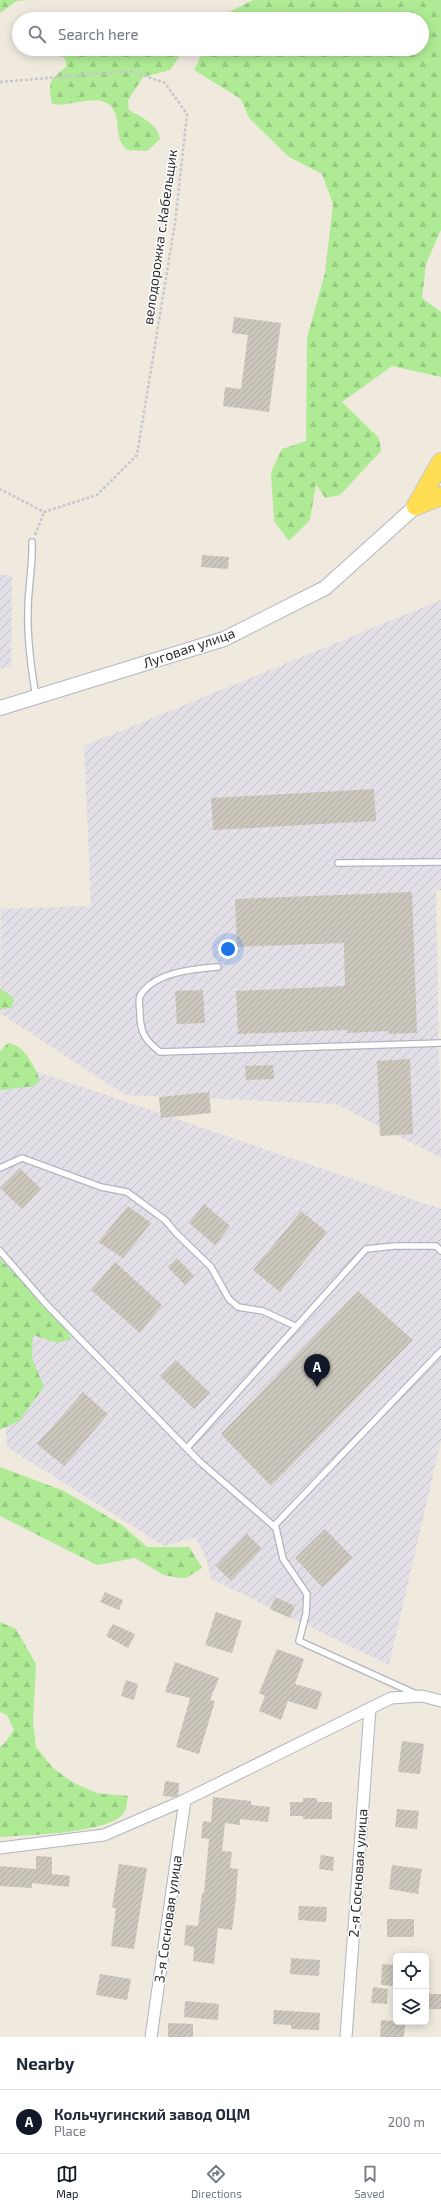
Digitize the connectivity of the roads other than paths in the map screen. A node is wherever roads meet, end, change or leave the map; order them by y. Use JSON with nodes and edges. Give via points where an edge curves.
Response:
{"nodes":[{"id":1,"x":441,"y":462,"type":"edge"},
{"id":2,"x":441,"y":496,"type":"edge"},
{"id":3,"x":416,"y":506,"type":"junction"},
{"id":4,"x":32,"y":542,"type":"road end"},
{"id":5,"x":36,"y":697,"type":"junction"},
{"id":6,"x":0,"y":708,"type":"edge"},
{"id":7,"x":441,"y":862,"type":"edge"},
{"id":8,"x":338,"y":863,"type":"dead end"},
{"id":9,"x":218,"y":967,"type":"dead end"},
{"id":10,"x":441,"y":1043,"type":"edge"},
{"id":11,"x":0,"y":1168,"type":"edge"},
{"id":12,"x":0,"y":1251,"type":"edge"},
{"id":13,"x":441,"y":1251,"type":"edge"},
{"id":14,"x":295,"y":1326,"type":"junction"},
{"id":15,"x":441,"y":1351,"type":"edge"},
{"id":16,"x":187,"y":1448,"type":"junction"},
{"id":17,"x":274,"y":1526,"type":"junction"},
{"id":18,"x":422,"y":1696,"type":"junction"},
{"id":19,"x":441,"y":1701,"type":"edge"},
{"id":20,"x":370,"y":1709,"type":"junction"},
{"id":21,"x":185,"y":1800,"type":"junction"},
{"id":22,"x":0,"y":1848,"type":"edge"},
{"id":23,"x":151,"y":2037,"type":"edge"},
{"id":24,"x":346,"y":2037,"type":"edge"}],
"edges":[{"from":1,"to":3,"type":"main road"},
{"from":2,"to":3,"type":"main road"},
{"from":3,"to":5,"type":"street","name":"Луговая улица","via":[[325,588],[224,639]]},
{"from":4,"to":5,"type":"lane","via":[[33,563],[28,611],[30,661]]},
{"from":5,"to":6,"type":"street","name":"Луговая улица"},
{"from":7,"to":8,"type":"lane"},
{"from":9,"to":10,"type":"lane","via":[[167,976],[149,985],[140,997],[140,1025],[145,1040],[160,1052]]},
{"from":11,"to":14,"type":"lane","via":[[22,1158],[101,1187],[127,1192],[165,1220],[210,1267],[229,1299],[238,1307],[263,1311]]},
{"from":12,"to":16,"type":"lane","via":[[46,1304]]},
{"from":13,"to":14,"type":"lane","via":[[436,1246],[366,1249]]},
{"from":14,"to":16,"type":"lane"},
{"from":15,"to":17,"type":"lane"},
{"from":16,"to":17,"type":"lane"},
{"from":17,"to":18,"type":"lane","via":[[283,1559],[307,1594],[306,1614],[299,1640]]},
{"from":18,"to":19,"type":"street"},
{"from":18,"to":20,"type":"street","via":[[391,1698]]},
{"from":20,"to":21,"type":"street"},
{"from":20,"to":24,"type":"street","name":"2-я Сосновая улица"},
{"from":21,"to":22,"type":"street","via":[[104,1835]]},
{"from":21,"to":23,"type":"street","name":"3-я Сосновая улица"}]}
